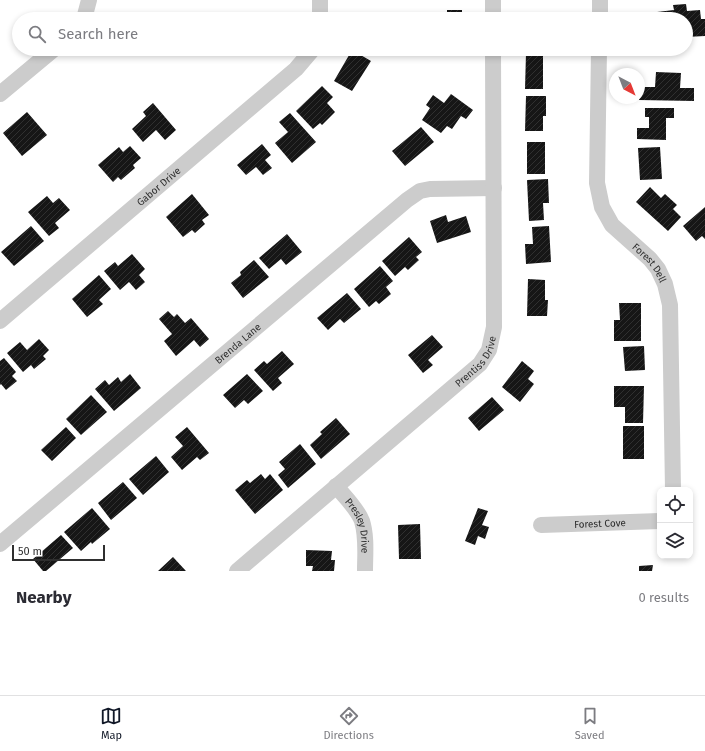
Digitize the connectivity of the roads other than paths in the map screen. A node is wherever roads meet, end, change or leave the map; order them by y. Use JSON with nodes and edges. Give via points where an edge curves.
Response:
{"nodes":[{"id":1,"x":89,"y":0,"type":"edge"},
{"id":2,"x":320,"y":0,"type":"edge"},
{"id":3,"x":492,"y":0,"type":"edge"},
{"id":4,"x":600,"y":0,"type":"edge"},
{"id":5,"x":86,"y":12,"type":"edge"},
{"id":6,"x":320,"y":12,"type":"edge"},
{"id":7,"x":493,"y":12,"type":"edge"},
{"id":8,"x":600,"y":12,"type":"edge"},
{"id":9,"x":46,"y":56,"type":"edge"},
{"id":10,"x":307,"y":56,"type":"edge"},
{"id":11,"x":493,"y":56,"type":"edge"},
{"id":12,"x":600,"y":56,"type":"edge"},
{"id":13,"x":0,"y":94,"type":"edge"},
{"id":14,"x":494,"y":188,"type":"junction"},
{"id":15,"x":0,"y":321,"type":"edge"},
{"id":16,"x":336,"y":486,"type":"junction"},
{"id":17,"x":673,"y":487,"type":"edge"},
{"id":18,"x":657,"y":521,"type":"edge"},
{"id":19,"x":541,"y":525,"type":"dead end"},
{"id":20,"x":0,"y":544,"type":"edge"},
{"id":21,"x":237,"y":571,"type":"edge"},
{"id":22,"x":365,"y":571,"type":"edge"}],
"edges":[{"from":1,"to":5,"type":"street"},
{"from":2,"to":6,"type":"street"},
{"from":3,"to":7,"type":"street"},
{"from":4,"to":8,"type":"street"},
{"from":9,"to":13,"type":"street"},
{"from":10,"to":15,"type":"street","name":"Gabor Drive","via":[[296,69]]},
{"from":11,"to":14,"type":"street","name":"Prentiss Drive"},
{"from":12,"to":17,"type":"street","name":"Forest Dell","via":[[597,183],[602,207],[612,225],[658,269],[670,305]]},
{"from":14,"to":16,"type":"street","name":"Prentiss Drive","via":[[494,326],[489,350],[480,364]]},
{"from":14,"to":20,"type":"street","name":"Brenda Lane","via":[[430,189],[420,191],[407,200]]},
{"from":16,"to":21,"type":"street","name":"Prentiss Drive"},
{"from":16,"to":22,"type":"street","name":"Presley Drive","via":[[362,520],[365,536]]},
{"from":18,"to":19,"type":"street","name":"Forest Cove"}]}
